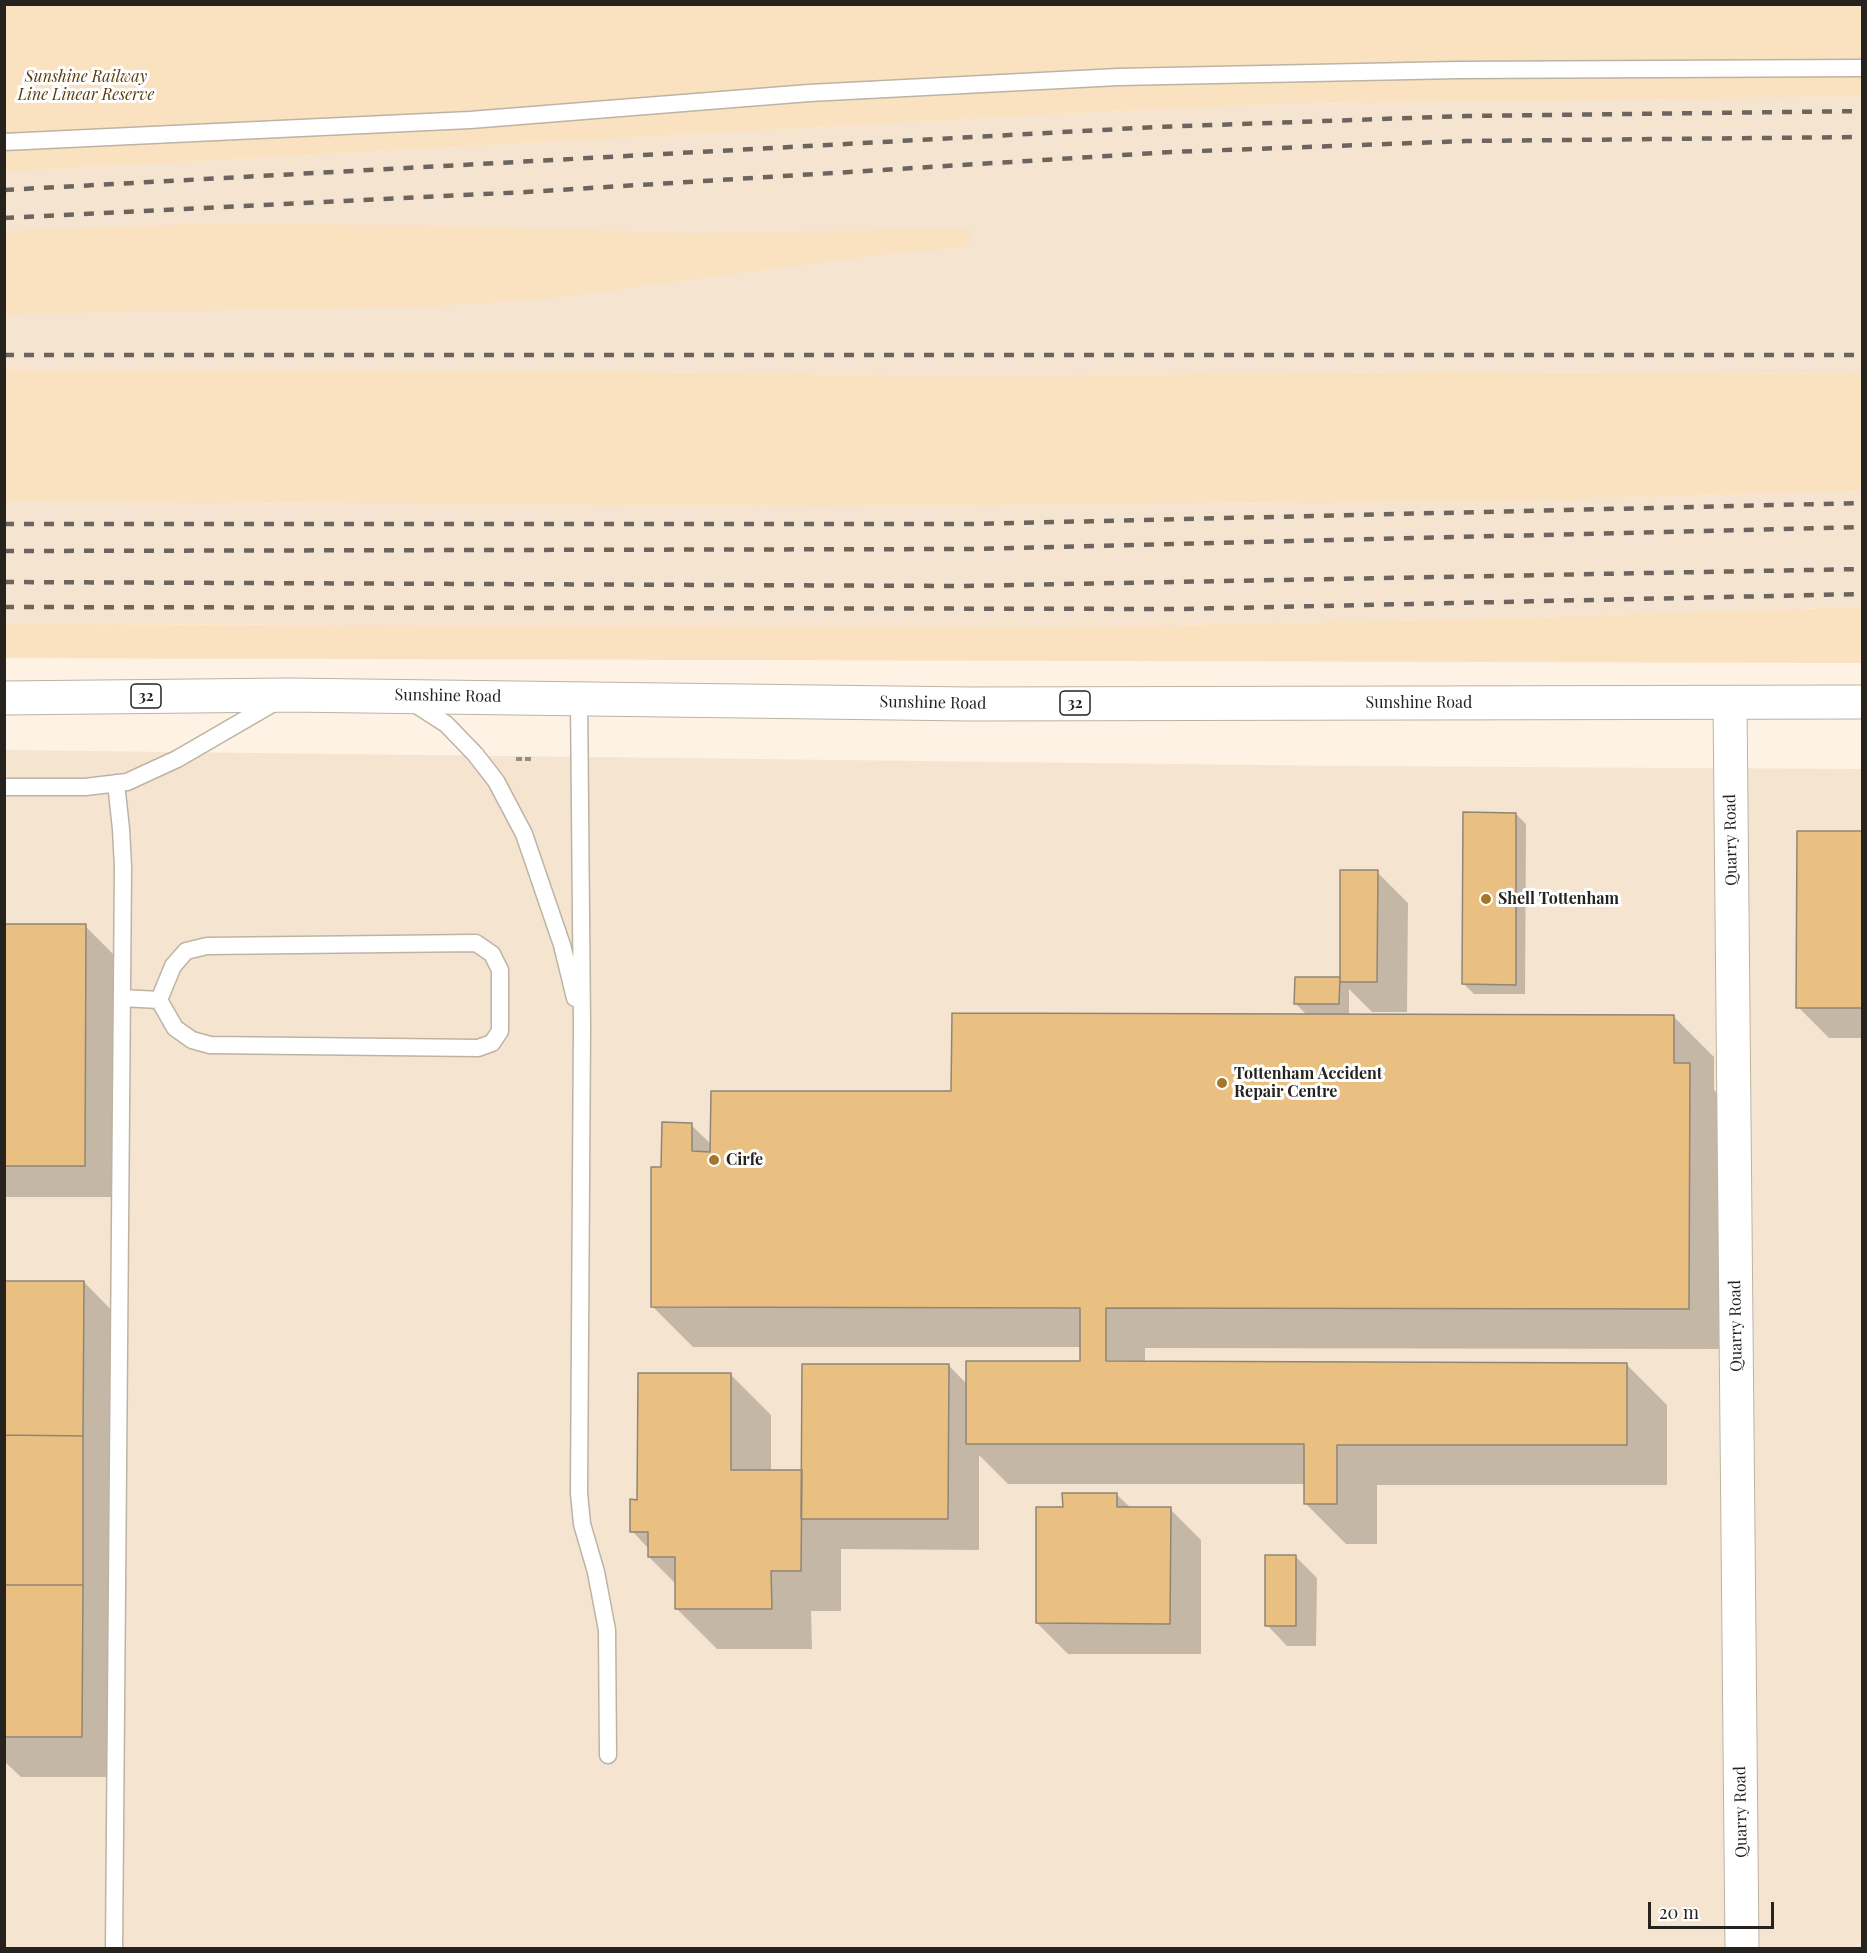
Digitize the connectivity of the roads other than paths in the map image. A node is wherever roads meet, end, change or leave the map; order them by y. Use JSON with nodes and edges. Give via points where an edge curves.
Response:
{"nodes":[{"id":1,"x":1863,"y":68,"type":"edge"},
{"id":2,"x":4,"y":142,"type":"edge"},
{"id":3,"x":288,"y":695,"type":"junction"},
{"id":4,"x":384,"y":696,"type":"junction"},
{"id":5,"x":4,"y":698,"type":"edge"},
{"id":6,"x":579,"y":698,"type":"junction"},
{"id":7,"x":1863,"y":702,"type":"edge"},
{"id":8,"x":1730,"y":703,"type":"junction"},
{"id":9,"x":116,"y":783,"type":"junction"},
{"id":10,"x":4,"y":787,"type":"edge"},
{"id":11,"x":122,"y":998,"type":"junction"},
{"id":12,"x":159,"y":1000,"type":"junction"},
{"id":13,"x":582,"y":1025,"type":"junction"},
{"id":14,"x":608,"y":1755,"type":"dead end"},
{"id":15,"x":114,"y":1948,"type":"edge"},
{"id":16,"x":1742,"y":1948,"type":"edge"}],
"edges":[{"from":1,"to":2,"type":"lane","via":[[1118,76],[809,93],[470,120]]},
{"from":3,"to":4,"type":"main road","name":"Sunshine Road","number":"32"},
{"from":3,"to":5,"type":"main road","name":"Sunshine Road","number":"32"},
{"from":3,"to":9,"type":"lane","via":[[177,759],[127,782]]},
{"from":4,"to":6,"type":"main road","name":"Sunshine Road","number":"32"},
{"from":4,"to":13,"type":"lane","via":[[418,706],[446,724],[496,781],[524,834],[562,945]]},
{"from":6,"to":8,"type":"main road","name":"Sunshine Road","number":"32","via":[[970,704]]},
{"from":6,"to":13,"type":"lane"},
{"from":7,"to":8,"type":"main road","name":"Sunshine Road","number":"32"},
{"from":8,"to":16,"type":"main road","name":"Quarry Road"},
{"from":9,"to":10,"type":"lane","via":[[85,788]]},
{"from":9,"to":11,"type":"lane","via":[[122,829]]},
{"from":11,"to":12,"type":"lane"},
{"from":11,"to":15,"type":"lane"},
{"from":12,"to":12,"type":"lane","via":[[175,1028],[192,1040],[210,1045],[478,1048],[492,1043],[500,1031],[500,970],[492,954],[476,943],[207,946],[186,951],[173,966]]},
{"from":13,"to":14,"type":"lane","via":[[579,1485],[582,1524],[608,1630]]}]}
